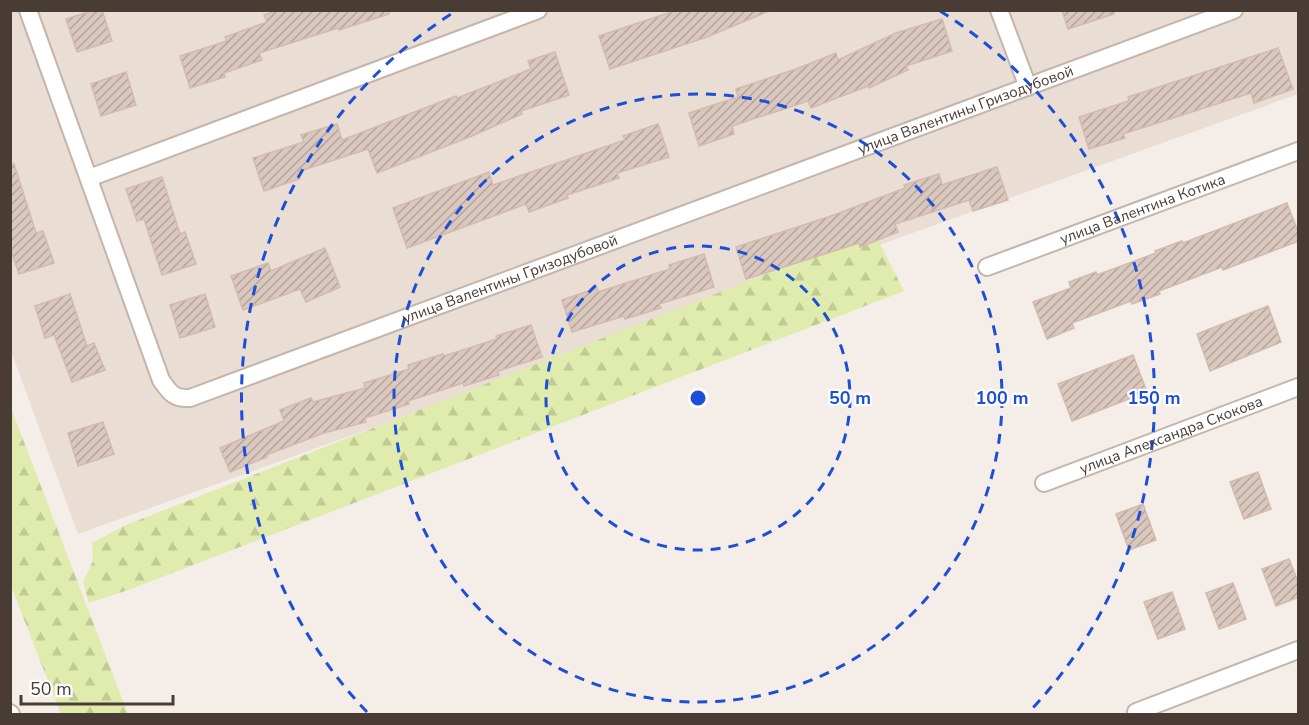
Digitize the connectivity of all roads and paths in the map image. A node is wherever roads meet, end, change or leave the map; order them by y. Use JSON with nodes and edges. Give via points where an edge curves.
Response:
{"nodes":[{"id":1,"x":28,"y":10,"type":"edge"},
{"id":2,"x":538,"y":10,"type":"edge"},
{"id":3,"x":999,"y":10,"type":"edge"},
{"id":4,"x":1234,"y":10,"type":"edge"},
{"id":5,"x":1028,"y":87,"type":"junction"},
{"id":6,"x":1299,"y":151,"type":"edge"},
{"id":7,"x":89,"y":178,"type":"junction"},
{"id":8,"x":987,"y":267,"type":"dead end"},
{"id":9,"x":1299,"y":387,"type":"edge"},
{"id":10,"x":1044,"y":483,"type":"dead end"},
{"id":11,"x":1299,"y":650,"type":"edge"},
{"id":12,"x":1136,"y":712,"type":"dead end"}],
"edges":[{"from":1,"to":7,"type":"street","name":"улица Валентины Гризодубовой"},
{"from":2,"to":7,"type":"street"},
{"from":3,"to":5,"type":"street"},
{"from":4,"to":5,"type":"street","name":"улица Валентины Гризодубовой"},
{"from":5,"to":7,"type":"street","name":"улица Валентины Гризодубовой","via":[[180,399],[170,394],[162,380]]},
{"from":6,"to":8,"type":"street","name":"улица Валентина Котика"},
{"from":9,"to":10,"type":"street","name":"улица Александра Скокова"},
{"from":11,"to":12,"type":"street"}]}
